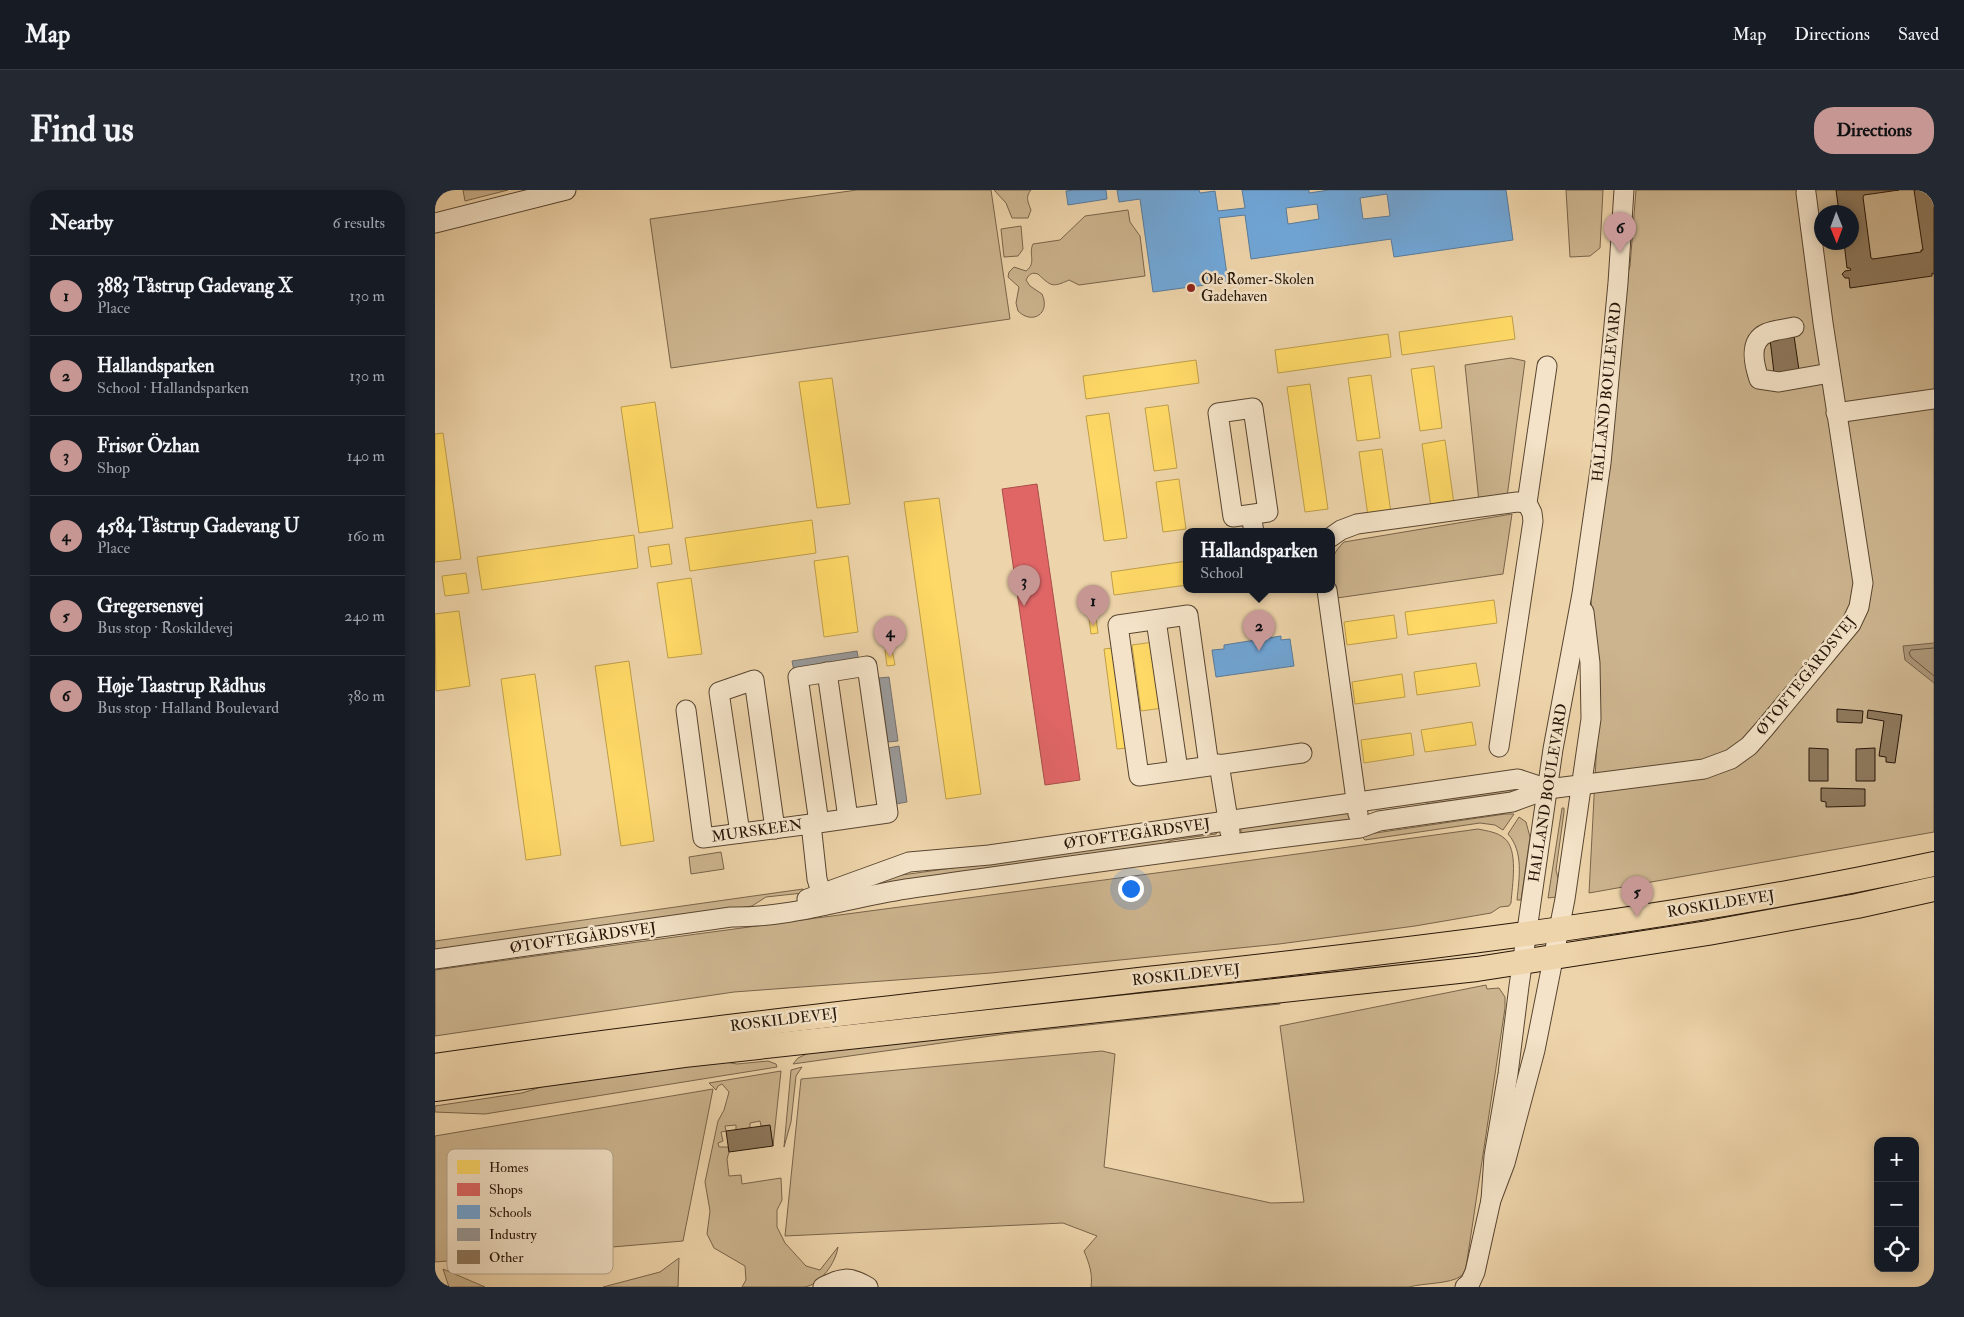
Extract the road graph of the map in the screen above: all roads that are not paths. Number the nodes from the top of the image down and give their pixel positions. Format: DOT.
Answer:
graph roads {
  1 [pos="566,190"];
  2 [pos="1624,190"];
  3 [pos="1806,193"];
  4 [pos="435,224"];
  5 [pos="1794,327"];
  6 [pos="1547,366"];
  7 [pos="1830,373"];
  8 [pos="1934,399"];
  9 [pos="1837,413"];
  10 [pos="1527,503"];
  11 [pos="1252,523"];
  12 [pos="1335,535"];
  13 [pos="1327,593"];
  14 [pos="1582,594"];
  15 [pos="1157,620"];
  16 [pos="827,672"];
  17 [pos="686,710"];
  18 [pos="1499,747"];
  19 [pos="1302,753"];
  20 [pos="1214,765"];
  21 [pos="1178,770"];
  22 [pos="1582,785"];
  23 [pos="1548,789"];
  24 [pos="1357,802"];
  25 [pos="848,818"];
  26 [pos="1228,821"];
  27 [pos="815,823"];
  28 [pos="1360,828"];
  29 [pos="775,829"];
  30 [pos="739,833"];
  31 [pos="1232,844"];
  32 [pos="1934,864"];
  33 [pos="1934,890"];
  34 [pos="823,900"];
  35 [pos="1559,929"];
  36 [pos="1527,934"];
  37 [pos="1553,957"];
  38 [pos="435,959"];
  39 [pos="1522,962"];
  40 [pos="435,1066"];
  41 [pos="1508,1074"];
  42 [pos="1528,1076"];
  43 [pos="435,1089"];
  44 [pos="1491,1200"];
  45 [pos="1471,1286"];
  46 [pos="823,1287"];
  47 [pos="868,1287"];
  1 -- 4 [label="street"];
  2 -- 14 [label="street, HALLAND BOULEVARD"];
  3 -- 7 [label="street, ØTOFTEGÅRDSVEJ"];
  5 -- 7 [label="street"];
  6 -- 10 [label="street"];
  7 -- 9 [label="street, ØTOFTEGÅRDSVEJ"];
  8 -- 9 [label="street"];
  9 -- 22 [label="street, ØTOFTEGÅRDSVEJ"];
  10 -- 12 [label="street"];
  10 -- 18 [label="street"];
  11 -- 11 [label="street"];
  13 -- 24 [label="street"];
  14 -- 22 [label="street, HALLAND BOULEVARD"];
  14 -- 23 [label="street, HALLAND BOULEVARD"];
  15 -- 20 [label="street"];
  15 -- 21 [label="street"];
  15 -- 21 [label="street"];
  16 -- 25 [label="street"];
  16 -- 25 [label="street, MURSKEEN"];
  16 -- 27 [label="street"];
  17 -- 30 [label="street, MURSKEEN"];
  19 -- 20 [label="street"];
  20 -- 21 [label="street"];
  20 -- 26 [label="street"];
  22 -- 23 [label="street, ØTOFTEGÅRDSVEJ"];
  22 -- 35 [label="street, HALLAND BOULEVARD"];
  23 -- 24 [label="street, ØTOFTEGÅRDSVEJ"];
  23 -- 28 [label="street, ØTOFTEGÅRDSVEJ"];
  23 -- 36 [label="street, HALLAND BOULEVARD"];
  24 -- 26 [label="street, ØTOFTEGÅRDSVEJ"];
  24 -- 28 [label="street"];
  25 -- 27 [label="street, MURSKEEN"];
  26 -- 31 [label="street"];
  26 -- 34 [label="street, ØTOFTEGÅRDSVEJ"];
  27 -- 29 [label="street, MURSKEEN"];
  27 -- 34 [label="street, MURSKEEN"];
  28 -- 31 [label="street, ØTOFTEGÅRDSVEJ"];
  29 -- 30 [label="street, MURSKEEN"];
  29 -- 30 [label="street"];
  31 -- 34 [label="street, ØTOFTEGÅRDSVEJ"];
  32 -- 35 [label="main road, ROSKILDEVEJ"];
  33 -- 37 [label="main road, ROSKILDEVEJ"];
  34 -- 38 [label="street, ØTOFTEGÅRDSVEJ"];
  35 -- 36 [label="main road, ROSKILDEVEJ"];
  35 -- 37 [label="street, HALLAND BOULEVARD"];
  36 -- 39 [label="street, HALLAND BOULEVARD"];
  36 -- 40 [label="main road, ROSKILDEVEJ"];
  37 -- 39 [label="main road, ROSKILDEVEJ"];
  37 -- 42 [label="street, HALLAND BOULEVARD"];
  39 -- 41 [label="street, HALLAND BOULEVARD"];
  39 -- 43 [label="main road, ROSKILDEVEJ"];
  41 -- 42 [label="street"];
  41 -- 44 [label="street, HALLAND BOULEVARD"];
  42 -- 44 [label="street, HALLAND BOULEVARD"];
  44 -- 45 [label="street"];
  46 -- 47 [label="street"];
}
